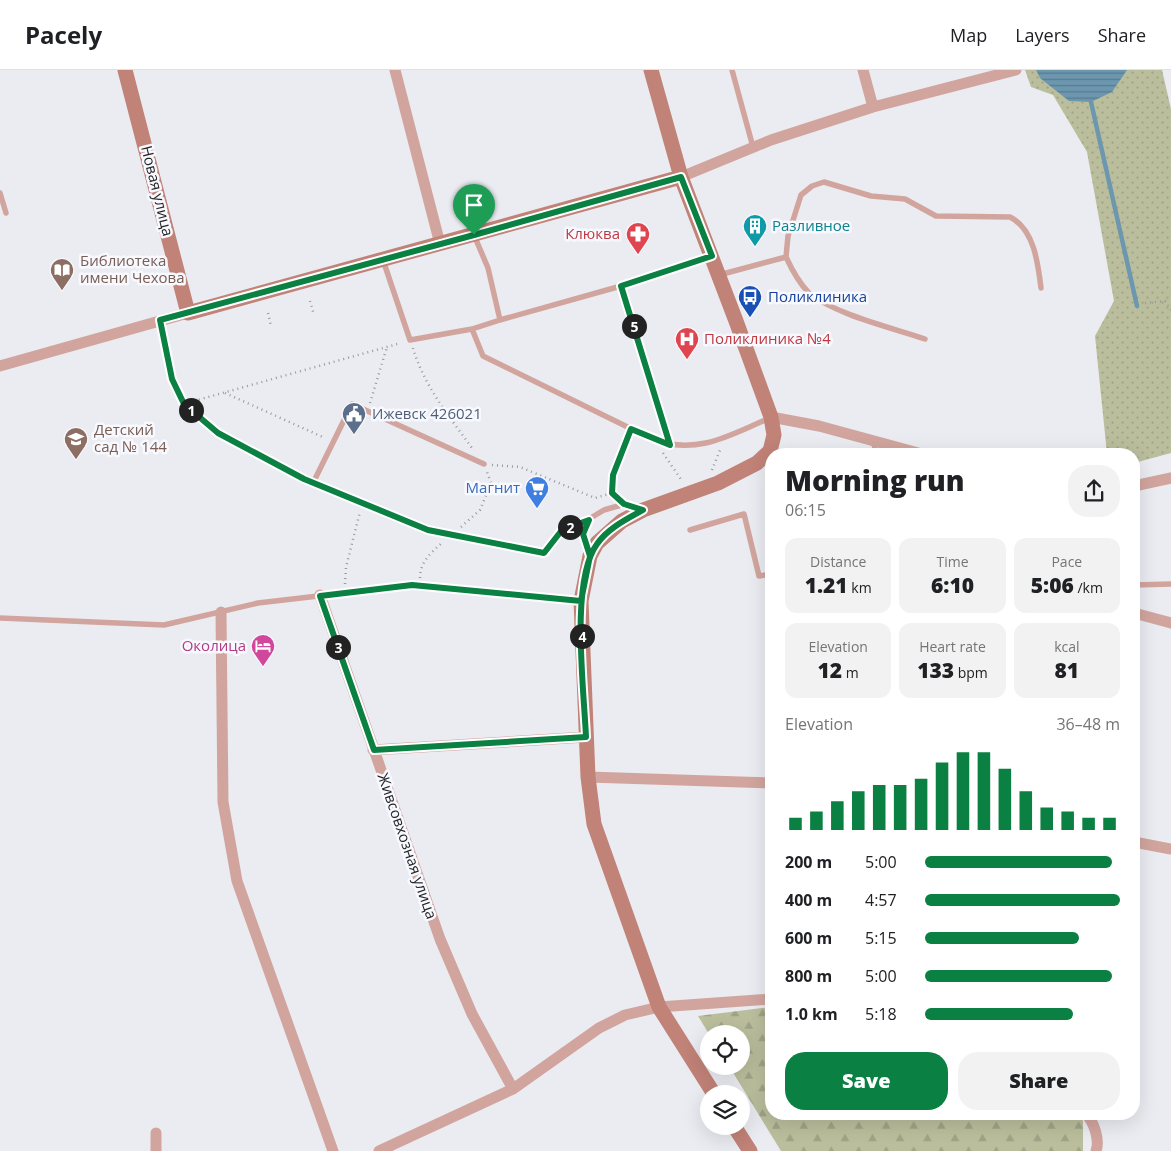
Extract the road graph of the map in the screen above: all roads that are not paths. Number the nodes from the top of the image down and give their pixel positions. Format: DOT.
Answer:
graph roads {
  1 [pos="126,70"];
  2 [pos="395,70"];
  3 [pos="651,70"];
  4 [pos="732,70"];
  5 [pos="863,70"];
  6 [pos="1016,70"];
  7 [pos="873,107"];
  8 [pos="753,147"];
  9 [pos="681,177"];
  10 [pos="0,192"];
  11 [pos="6,213"];
  12 [pos="474,235"];
  13 [pos="440,244"];
  14 [pos="712,256"];
  15 [pos="786,257"];
  16 [pos="383,260"];
  17 [pos="719,275"];
  18 [pos="621,286"];
  19 [pos="1041,288"];
  20 [pos="188,313"];
  21 [pos="160,320"];
  22 [pos="500,320"];
  23 [pos="472,329"];
  24 [pos="925,339"];
  25 [pos="0,366"];
  26 [pos="771,418"];
  27 [pos="872,439"];
  28 [pos="670,445"];
  29 [pos="772,448"];
  30 [pos="874,448"];
  31 [pos="902,448"];
  32 [pos="765,457"];
  33 [pos="484,464"];
  34 [pos="1171,478"];
  35 [pos="313,483"];
  36 [pos="1140,485"];
  37 [pos="643,510"];
  38 [pos="589,520"];
  39 [pos="690,530"];
  40 [pos="590,556"];
  41 [pos="765,575"];
  42 [pos="1171,584"];
  43 [pos="1140,585"];
  44 [pos="320,596"];
  45 [pos="581,601"];
  46 [pos="221,612"];
  47 [pos="1140,614"];
  48 [pos="0,618"];
  49 [pos="1171,622"];
  50 [pos="586,737"];
  51 [pos="374,750"];
  52 [pos="588,777"];
  53 [pos="765,783"];
  54 [pos="1140,843"];
  55 [pos="1171,849"];
  56 [pos="765,999"];
  57 [pos="659,1007"];
  58 [pos="708,1085"];
  59 [pos="513,1089"];
  60 [pos="1090,1120"];
  61 [pos="156,1133"];
  62 [pos="740,1135"];
  63 [pos="156,1151"];
  64 [pos="333,1151"];
  65 [pos="379,1151"];
  66 [pos="750,1151"];
  67 [pos="1096,1151"];
  1 -- 20 [label="street, Новая улица"];
  2 -- 13 [label="street"];
  3 -- 9 [label="street"];
  4 -- 8 [label="lane"];
  5 -- 7 [label="street"];
  6 -- 7 [label="street"];
  7 -- 8 [label="street"];
  8 -- 9 [label="street"];
  9 -- 12 [label="street"];
  9 -- 14 [label="street"];
  10 -- 11 [label="lane"];
  12 -- 13 [label="street"];
  12 -- 22 [label="lane"];
  13 -- 16 [label="street"];
  14 -- 17 [label="street"];
  14 -- 18 [label="lane"];
  15 -- 17 [label="lane"];
  15 -- 19 [label="lane"];
  15 -- 24 [label="lane"];
  16 -- 20 [label="street"];
  16 -- 23 [label="lane"];
  17 -- 26 [label="street"];
  18 -- 22 [label="lane"];
  18 -- 28 [label="lane"];
  20 -- 21 [label="street"];
  21 -- 25 [label="street"];
  21 -- 35 [label="lane"];
  22 -- 23 [label="lane"];
  23 -- 28 [label="lane"];
  26 -- 27 [label="street"];
  26 -- 28 [label="lane"];
  26 -- 29 [label="street"];
  27 -- 30 [label="lane"];
  27 -- 31 [label="street"];
  32 -- 37 [label="street"];
  33 -- 35 [label="lane"];
  34 -- 36 [label="street"];
  35 -- 38 [label="lane"];
  37 -- 38 [label="lane"];
  37 -- 40 [label="street"];
  38 -- 40 [label="lane"];
  39 -- 41 [label="lane"];
  40 -- 45 [label="street"];
  42 -- 43 [label="lane"];
  44 -- 45 [label="lane"];
  44 -- 46 [label="lane"];
  44 -- 51 [label="street, Живсовхозная улица"];
  45 -- 50 [label="street"];
  46 -- 48 [label="lane"];
  46 -- 64 [label="street"];
  47 -- 49 [label="street"];
  50 -- 51 [label="street"];
  50 -- 52 [label="street"];
  51 -- 59 [label="street, Живсовхозная улица"];
  52 -- 53 [label="street"];
  52 -- 57 [label="street"];
  54 -- 55 [label="street"];
  56 -- 57 [label="street"];
  57 -- 58 [label="street"];
  57 -- 59 [label="street"];
  59 -- 65 [label="street"];
  60 -- 67 [label="street"];
  61 -- 63 [label="street"];
  62 -- 66 [label="street"];
}
